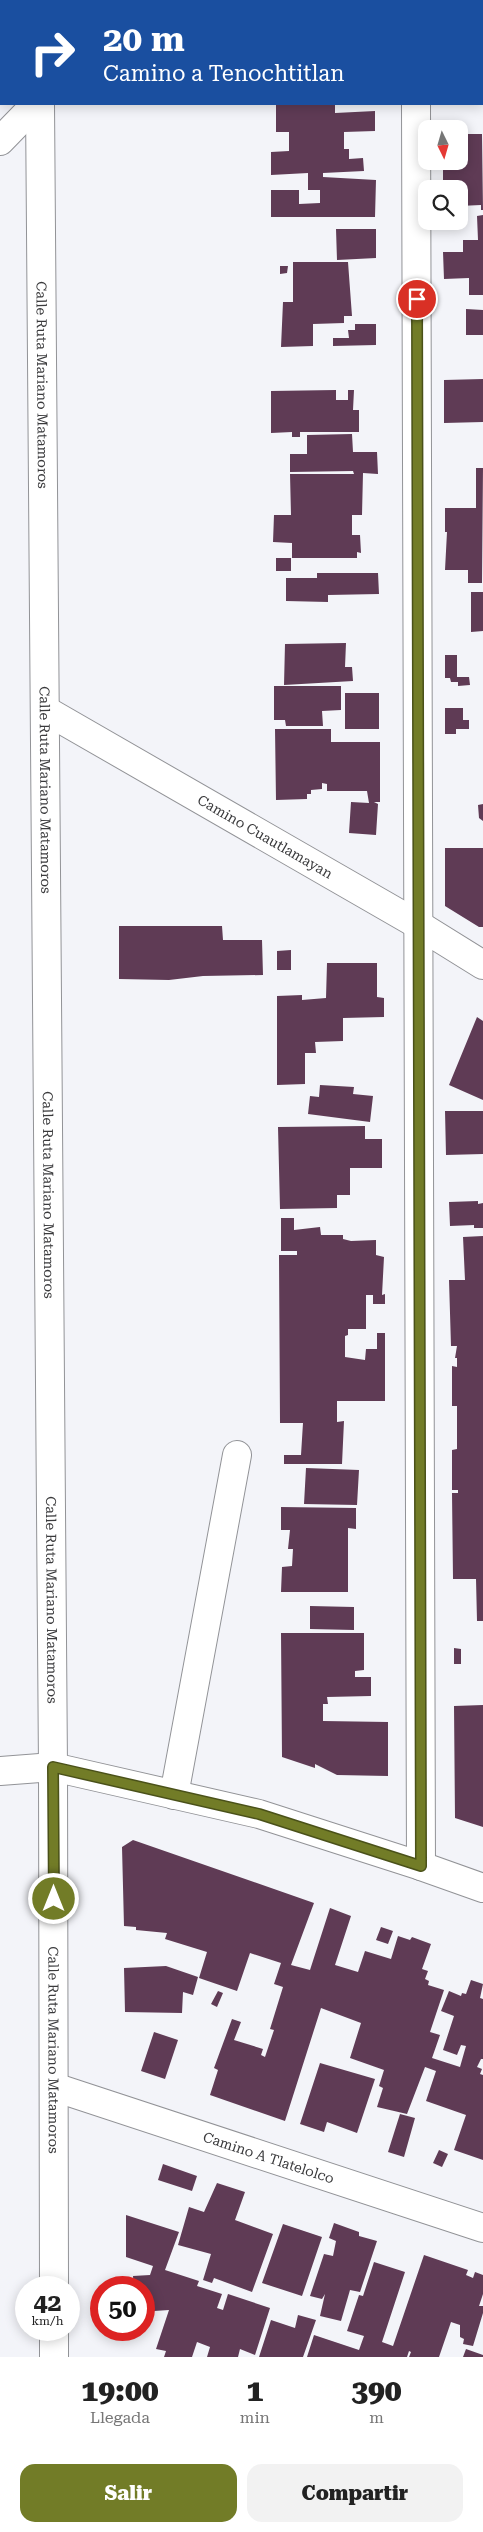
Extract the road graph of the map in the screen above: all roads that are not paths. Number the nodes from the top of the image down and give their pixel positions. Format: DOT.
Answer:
graph roads {
  1 [pos="35,105"];
  2 [pos="40,105"];
  3 [pos="416,105"];
  4 [pos="0,141"];
  5 [pos="46,710"];
  6 [pos="417,924"];
  7 [pos="483,965"];
  8 [pos="237,1456"];
  9 [pos="53,1767"];
  10 [pos="0,1771"];
  11 [pos="174,1794"];
  12 [pos="421,1866"];
  13 [pos="483,1888"];
  14 [pos="54,2087"];
  15 [pos="483,2228"];
  16 [pos="54,2276"];
  17 [pos="54,2341"];
  18 [pos="54,2357"];
  1 -- 4 [label="street"];
  2 -- 5 [label="street, Calle Ruta Mariano Matamoros"];
  3 -- 6 [label="street"];
  5 -- 6 [label="street, Camino Cuautlamayan"];
  5 -- 9 [label="street, Calle Ruta Mariano Matamoros"];
  6 -- 7 [label="street, Camino Cuautlamayan"];
  6 -- 12 [label="street"];
  8 -- 11 [label="street"];
  9 -- 10 [label="street"];
  9 -- 11 [label="street"];
  9 -- 14 [label="street, Calle Ruta Mariano Matamoros"];
  11 -- 12 [label="street"];
  12 -- 13 [label="street"];
  14 -- 15 [label="street, Camino A Tlatelolco"];
  14 -- 16 [label="street, Calle Ruta Mariano Matamoros"];
  17 -- 18 [label="street"];
}
